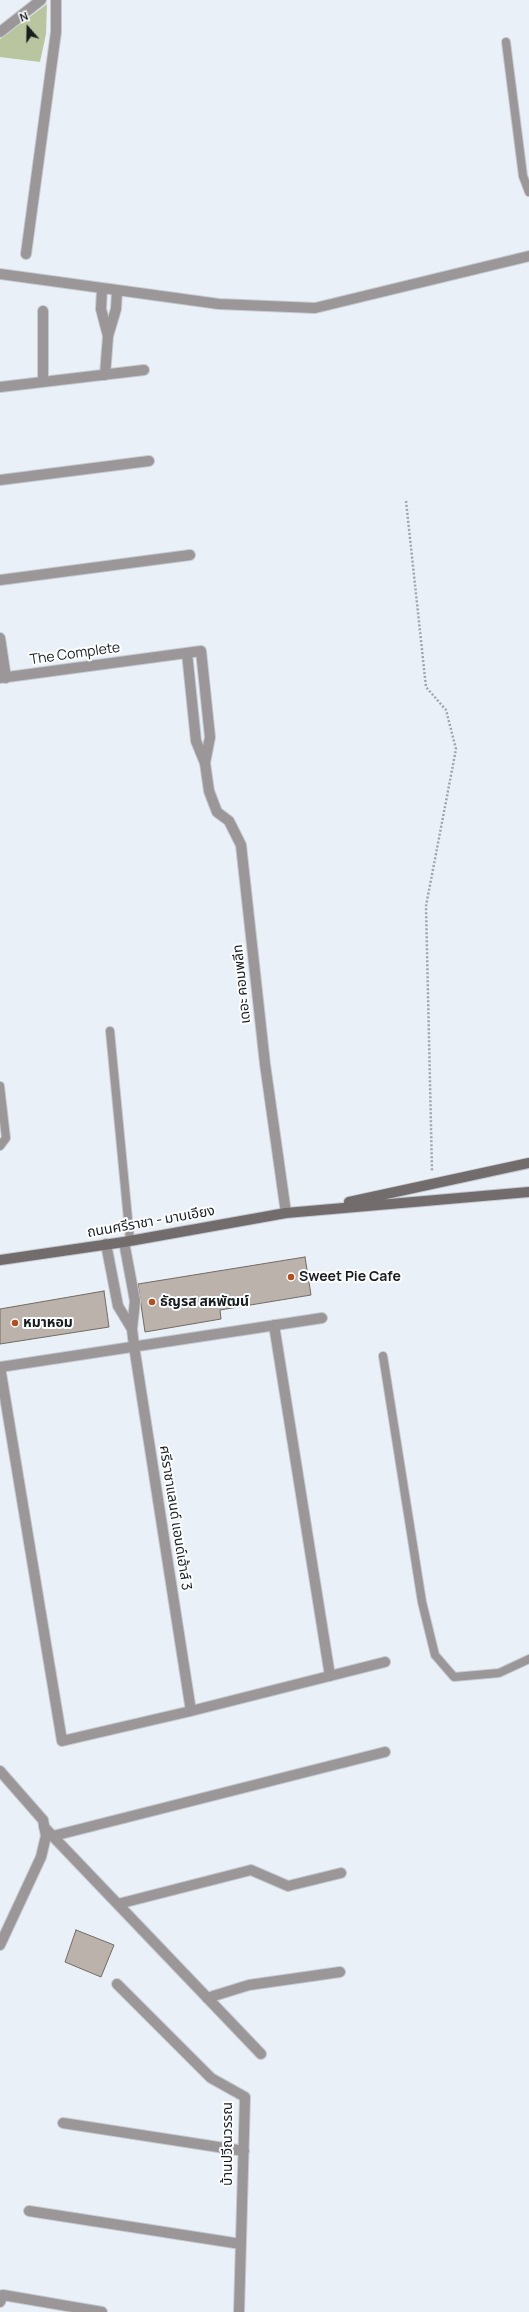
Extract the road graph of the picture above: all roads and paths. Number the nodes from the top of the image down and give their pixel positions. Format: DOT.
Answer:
graph roads {
  1 [pos="41,0"];
  2 [pos="56,0"];
  3 [pos="0,32"];
  4 [pos="506,42"];
  5 [pos="529,192"];
  6 [pos="26,254"];
  7 [pos="529,256"];
  8 [pos="0,274"];
  9 [pos="102,289"];
  10 [pos="117,291"];
  11 [pos="43,311"];
  12 [pos="108,336"];
  13 [pos="144,370"];
  14 [pos="105,375"];
  15 [pos="43,382"];
  16 [pos="0,387"];
  17 [pos="149,461"];
  18 [pos="0,480"];
  19 [pos="406,502"];
  20 [pos="190,556"];
  21 [pos="0,580"];
  22 [pos="0,638"];
  23 [pos="187,653"];
  24 [pos="3,678"];
  25 [pos="205,763"];
  26 [pos="110,1031"];
  27 [pos="0,1086"];
  28 [pos="0,1146"];
  29 [pos="529,1163"];
  30 [pos="432,1184"];
  31 [pos="529,1192"];
  32 [pos="308,1210"];
  33 [pos="286,1213"];
  34 [pos="127,1241"];
  35 [pos="106,1244"];
  36 [pos="0,1260"];
  37 [pos="322,1318"];
  38 [pos="274,1325"];
  39 [pos="132,1329"];
  40 [pos="134,1346"];
  41 [pos="383,1356"];
  42 [pos="0,1367"];
  43 [pos="529,1659"];
  44 [pos="385,1662"];
  45 [pos="330,1676"];
  46 [pos="191,1711"];
  47 [pos="385,1752"];
  48 [pos="0,1772"];
  49 [pos="44,1827"];
  50 [pos="53,1836"];
  51 [pos="341,1873"];
  52 [pos="118,1904"];
  53 [pos="0,1944"];
  54 [pos="340,1972"];
  55 [pos="118,1984"];
  56 [pos="207,1998"];
  57 [pos="261,2054"];
  58 [pos="63,2123"];
  59 [pos="244,2151"];
  60 [pos="29,2212"];
  61 [pos="241,2244"];
  62 [pos="0,2302"];
  63 [pos="102,2312"];
  64 [pos="240,2312"];
  1 -- 3 [label="street"];
  2 -- 6 [label="street"];
  4 -- 5 [label="lane"];
  7 -- 10 [label="street"];
  8 -- 9 [label="street"];
  9 -- 10 [label="street"];
  9 -- 12 [label="street"];
  10 -- 12 [label="street"];
  11 -- 15 [label="street"];
  12 -- 14 [label="street"];
  13 -- 14 [label="street"];
  14 -- 15 [label="street"];
  15 -- 16 [label="street"];
  17 -- 18 [label="street"];
  19 -- 30 [label="path"];
  20 -- 21 [label="street"];
  22 -- 24 [label="street, The Complete"];
  23 -- 24 [label="street, The Complete"];
  23 -- 25 [label="street"];
  23 -- 25 [label="street, The Complete"];
  25 -- 33 [label="street, เดอะ คอมพลีท"];
  26 -- 34 [label="lane"];
  27 -- 28 [label="lane"];
  29 -- 30 [label="main road, ถนนศรีราชา - มาบเอียง"];
  30 -- 32 [label="main road, ถนนศรีราชา - มาบเอียง"];
  31 -- 32 [label="main road, ถนนศรีราชา - มาบเอียง"];
  32 -- 33 [label="main road, ถนนศรีราชา - มาบเอียง"];
  33 -- 34 [label="main road, ถนนศรีราชา - มาบเอียง"];
  34 -- 35 [label="main road, ถนนศรีราชา - มาบเอียง"];
  34 -- 39 [label="street, ศรีราชาแลนด์ แอนด์เฮ้าส์ 3"];
  35 -- 36 [label="main road, ถนนศรีราชา - มาบเอียง"];
  35 -- 39 [label="street, ศรีราชาแลนด์ แอนด์เฮ้าส์ 3"];
  37 -- 38 [label="street"];
  38 -- 40 [label="street"];
  38 -- 45 [label="street"];
  39 -- 40 [label="street, ศรีราชาแลนด์ แอนด์เฮ้าส์ 3"];
  40 -- 42 [label="street"];
  40 -- 46 [label="street, ศรีราชาแลนด์ แอนด์เฮ้าส์ 3"];
  41 -- 43 [label="lane"];
  42 -- 46 [label="street"];
  44 -- 45 [label="street"];
  45 -- 46 [label="street"];
  47 -- 50 [label="street"];
  48 -- 49 [label="street"];
  49 -- 50 [label="street"];
  49 -- 53 [label="street"];
  50 -- 52 [label="street"];
  51 -- 52 [label="street"];
  52 -- 56 [label="street"];
  54 -- 56 [label="street"];
  55 -- 59 [label="street, บ้านปวีณวรรณ"];
  56 -- 57 [label="street"];
  58 -- 59 [label="street"];
  59 -- 61 [label="street, บ้านปวีณวรรณ"];
  60 -- 61 [label="street"];
  61 -- 64 [label="street, บ้านปวีณวรรณ"];
  62 -- 63 [label="street"];
}
